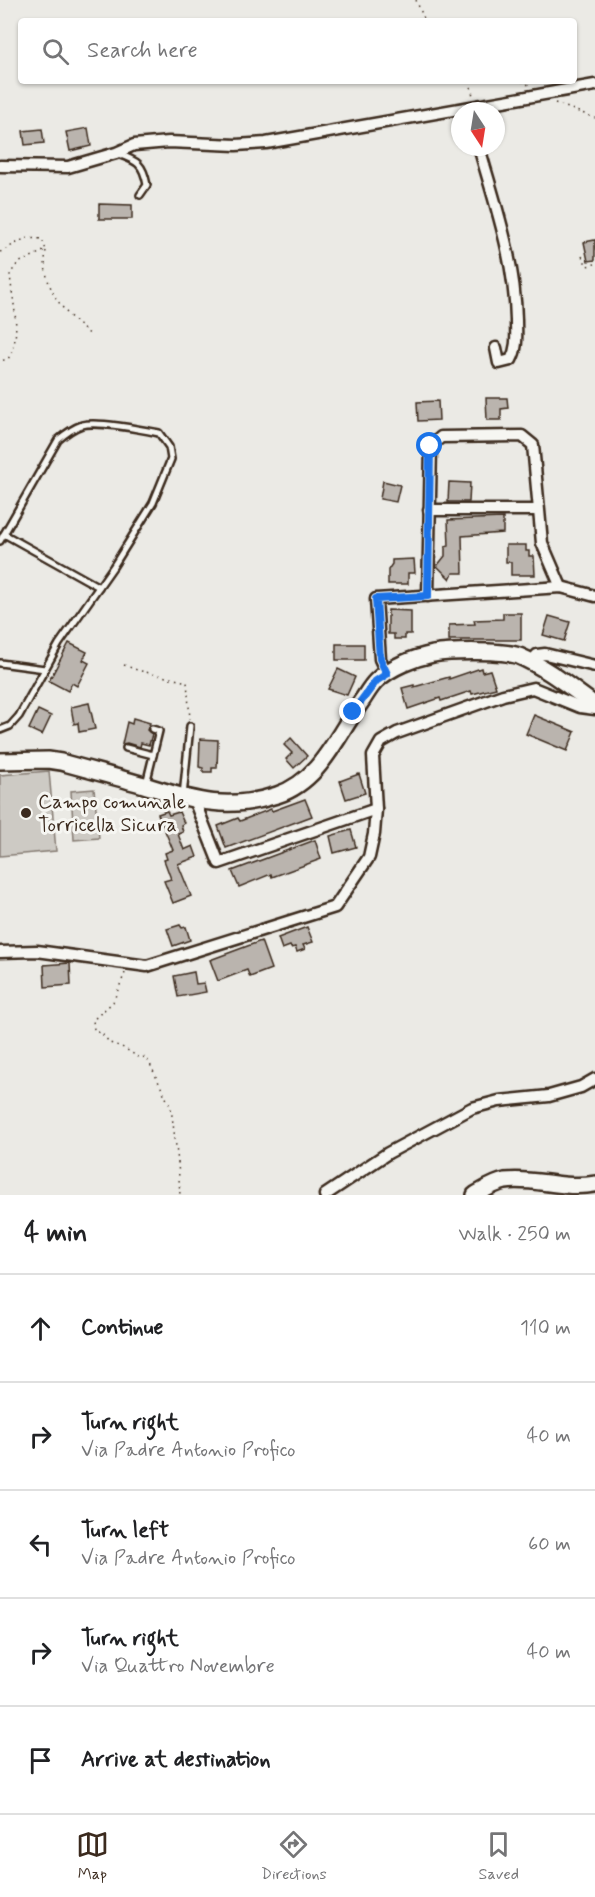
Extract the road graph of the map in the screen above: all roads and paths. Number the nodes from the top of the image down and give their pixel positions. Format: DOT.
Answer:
graph roads {
  1 [pos="416,0"];
  2 [pos="424,18"];
  3 [pos="470,84"];
  4 [pos="595,85"];
  5 [pos="471,102"];
  6 [pos="503,102"];
  7 [pos="555,102"];
  8 [pos="451,111"];
  9 [pos="595,118"];
  10 [pos="116,153"];
  11 [pos="482,156"];
  12 [pos="0,166"];
  13 [pos="140,195"];
  14 [pos="46,250"];
  15 [pos="0,252"];
  16 [pos="582,256"];
  17 [pos="595,264"];
  18 [pos="91,335"];
  19 [pos="496,348"];
  20 [pos="0,361"];
  21 [pos="429,510"];
  22 [pos="538,510"];
  23 [pos="4,534"];
  24 [pos="0,541"];
  25 [pos="99,587"];
  26 [pos="561,587"];
  27 [pos="428,596"];
  28 [pos="595,596"];
  29 [pos="0,663"];
  30 [pos="532,663"];
  31 [pos="124,665"];
  32 [pos="595,666"];
  33 [pos="45,669"];
  34 [pos="387,674"];
  35 [pos="595,707"];
  36 [pos="190,726"];
  37 [pos="152,729"];
  38 [pos="0,730"];
  39 [pos="126,748"];
  40 [pos="153,755"];
  41 [pos="0,761"];
  42 [pos="146,785"];
  43 [pos="188,799"];
  44 [pos="376,809"];
  45 [pos="0,952"];
  46 [pos="129,964"];
  47 [pos="595,1080"];
  48 [pos="595,1184"];
  49 [pos="180,1195"];
  50 [pos="325,1195"];
  51 [pos="475,1195"];
  1 -- 2 [label="path"];
  3 -- 5 [label="path"];
  4 -- 6 [label="street"];
  7 -- 9 [label="path"];
  8 -- 10 [label="street"];
  10 -- 12 [label="street"];
  10 -- 13 [label="lane"];
  11 -- 19 [label="street"];
  14 -- 15 [label="path"];
  14 -- 18 [label="path"];
  14 -- 20 [label="path"];
  16 -- 17 [label="path"];
  21 -- 22 [label="street"];
  21 -- 22 [label="street"];
  21 -- 27 [label="street"];
  22 -- 26 [label="street"];
  23 -- 24 [label="lane"];
  23 -- 25 [label="lane"];
  23 -- 25 [label="lane"];
  25 -- 33 [label="lane"];
  26 -- 27 [label="street"];
  26 -- 28 [label="street"];
  27 -- 34 [label="street"];
  29 -- 33 [label="lane"];
  30 -- 32 [label="street"];
  30 -- 34 [label="main road"];
  30 -- 35 [label="main road"];
  31 -- 36 [label="path"];
  33 -- 38 [label="lane"];
  34 -- 43 [label="main road"];
  35 -- 44 [label="street"];
  36 -- 43 [label="lane"];
  37 -- 40 [label="lane"];
  39 -- 40 [label="lane"];
  40 -- 42 [label="lane"];
  41 -- 42 [label="main road"];
  42 -- 43 [label="main road"];
  43 -- 44 [label="street"];
  44 -- 46 [label="street"];
  45 -- 46 [label="street"];
  46 -- 49 [label="path"];
  47 -- 50 [label="street"];
  48 -- 51 [label="main road"];
}
